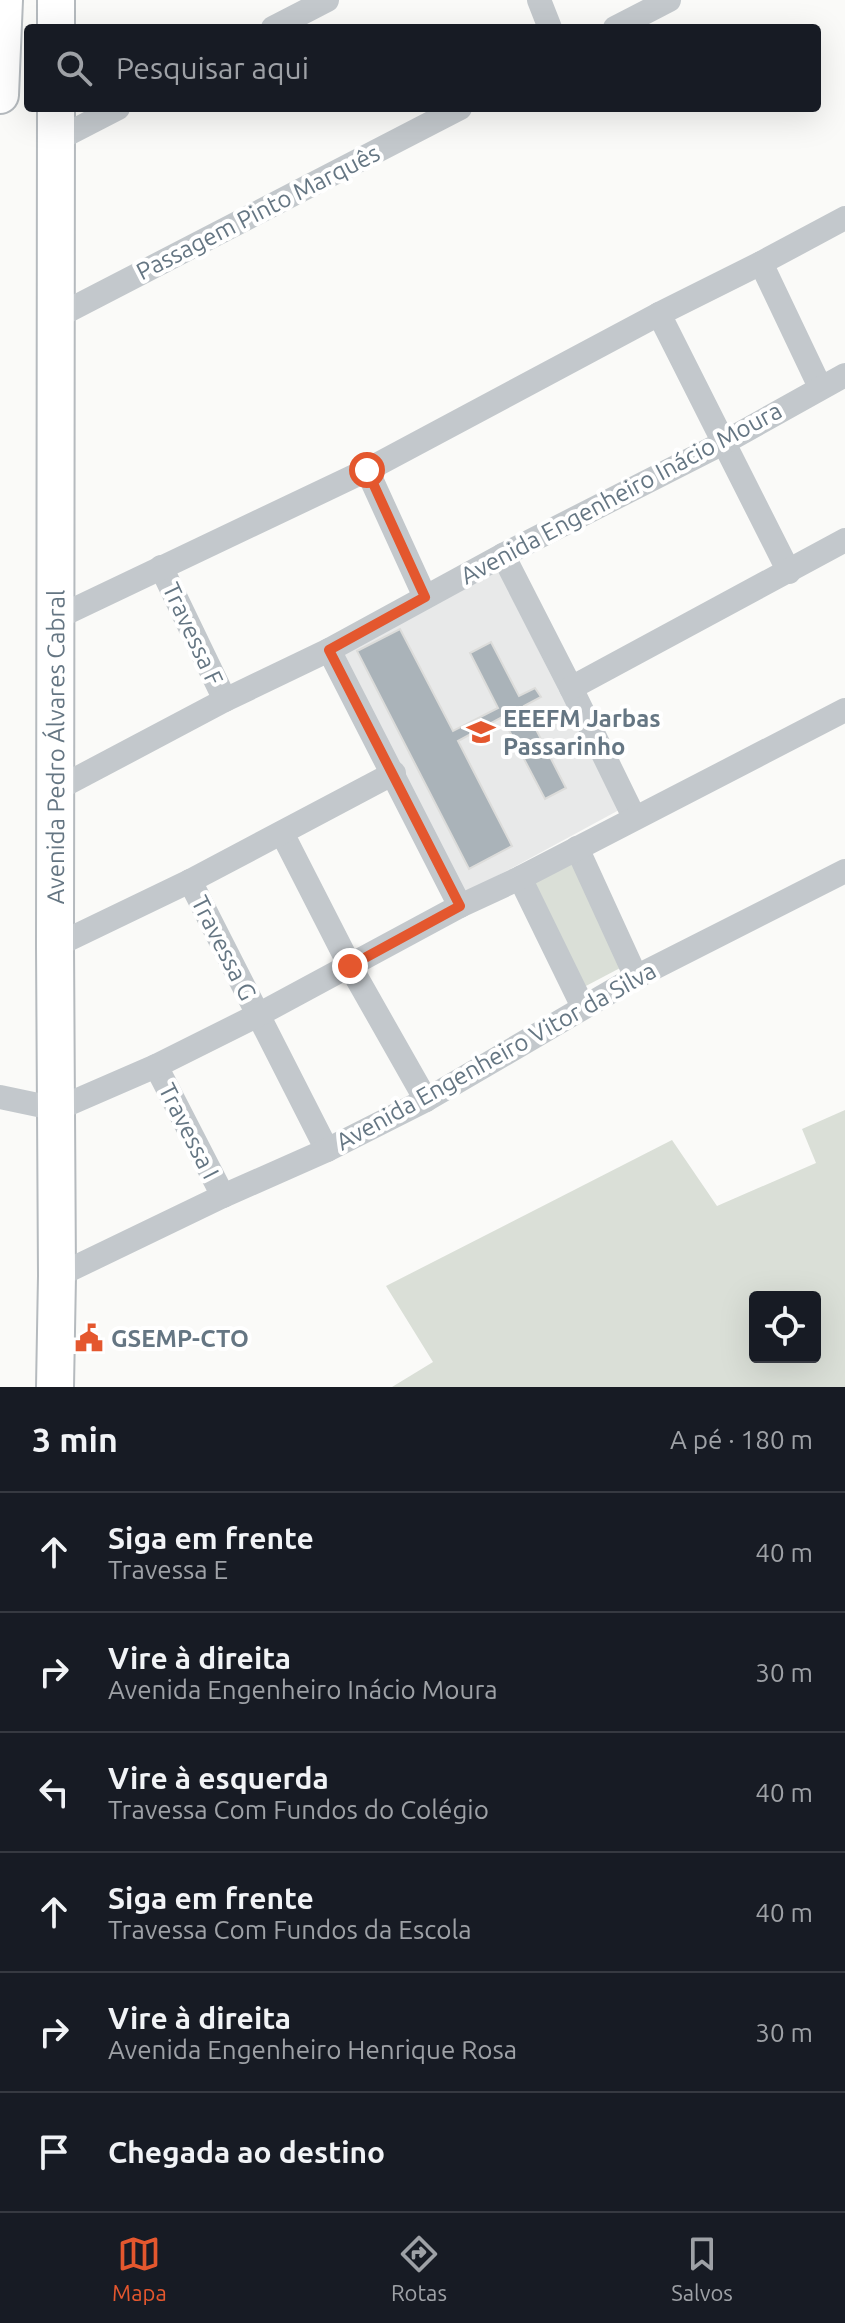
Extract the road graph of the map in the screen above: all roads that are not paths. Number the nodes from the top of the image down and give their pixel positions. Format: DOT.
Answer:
graph roads {
  1 [pos="4,0"];
  2 [pos="56,0"];
  3 [pos="327,0"];
  4 [pos="539,0"];
  5 [pos="655,3"];
  6 [pos="56,24"];
  7 [pos="281,24"];
  8 [pos="548,24"];
  9 [pos="621,24"];
  10 [pos="0,95"];
  11 [pos="102,112"];
  12 [pos="452,112"];
  13 [pos="56,124"];
  14 [pos="845,218"];
  15 [pos="761,263"];
  16 [pos="659,314"];
  17 [pos="56,317"];
  18 [pos="845,375"];
  19 [pos="820,387"];
  20 [pos="725,442"];
  21 [pos="367,470"];
  22 [pos="845,540"];
  23 [pos="503,555"];
  24 [pos="161,567"];
  25 [pos="789,572"];
  26 [pos="425,597"];
  27 [pos="56,618"];
  28 [pos="329,650"];
  29 [pos="571,688"];
  30 [pos="225,700"];
  31 [pos="845,710"];
  32 [pos="394,773"];
  33 [pos="57,789"];
  34 [pos="634,817"];
  35 [pos="282,833"];
  36 [pos="577,848"];
  37 [pos="845,871"];
  38 [pos="520,878"];
  39 [pos="190,881"];
  40 [pos="460,906"];
  41 [pos="55,946"];
  42 [pos="350,966"];
  43 [pos="636,977"];
  44 [pos="583,1007"];
  45 [pos="258,1015"];
  46 [pos="156,1066"];
  47 [pos="0,1097"];
  48 [pos="426,1100"];
  49 [pos="57,1109"];
  50 [pos="327,1150"];
  51 [pos="223,1196"];
  52 [pos="57,1276"];
  53 [pos="55,1387"];
  1 -- 10 [label="main road"];
  2 -- 6 [label="main road"];
  3 -- 7 [label="street"];
  4 -- 8 [label="street"];
  5 -- 9 [label="street"];
  11 -- 13 [label="street"];
  12 -- 17 [label="street, Passagem Pinto Marquês"];
  13 -- 17 [label="main road, Avenida Pedro Álvares Cabral"];
  14 -- 15 [label="street"];
  15 -- 16 [label="street"];
  15 -- 19 [label="street"];
  16 -- 20 [label="street"];
  16 -- 21 [label="street"];
  17 -- 27 [label="main road, Avenida Pedro Álvares Cabral"];
  18 -- 19 [label="street, Avenida Engenheiro Inácio Moura"];
  19 -- 20 [label="street, Avenida Engenheiro Inácio Moura"];
  20 -- 23 [label="street, Avenida Engenheiro Inácio Moura"];
  20 -- 25 [label="street"];
  21 -- 24 [label="street"];
  21 -- 26 [label="street"];
  22 -- 25 [label="street"];
  23 -- 26 [label="street, Avenida Engenheiro Inácio Moura"];
  23 -- 29 [label="street"];
  24 -- 27 [label="street"];
  24 -- 30 [label="street, Travessa F"];
  25 -- 29 [label="street"];
  26 -- 28 [label="street, Avenida Engenheiro Inácio Moura"];
  27 -- 33 [label="main road, Avenida Pedro Álvares Cabral"];
  28 -- 30 [label="street, Avenida Engenheiro Inácio Moura"];
  28 -- 32 [label="street"];
  29 -- 34 [label="street"];
  30 -- 33 [label="street, Avenida Engenheiro Inácio Moura"];
  31 -- 34 [label="street"];
  32 -- 35 [label="street"];
  32 -- 40 [label="street"];
  33 -- 41 [label="main road, Avenida Pedro Álvares Cabral"];
  34 -- 36 [label="street"];
  35 -- 39 [label="street"];
  35 -- 42 [label="street"];
  36 -- 38 [label="street"];
  36 -- 43 [label="street"];
  37 -- 43 [label="street, Avenida Engenheiro Vitor da Silva"];
  38 -- 40 [label="street"];
  38 -- 44 [label="street"];
  39 -- 41 [label="street"];
  39 -- 45 [label="street, Travessa G"];
  40 -- 42 [label="street"];
  41 -- 49 [label="main road, Avenida Pedro Álvares Cabral"];
  42 -- 45 [label="street"];
  42 -- 48 [label="street"];
  43 -- 44 [label="street, Avenida Engenheiro Vitor da Silva"];
  44 -- 48 [label="street, Avenida Engenheiro Vitor da Silva"];
  45 -- 46 [label="street"];
  45 -- 50 [label="street, Travessa G"];
  46 -- 49 [label="street"];
  46 -- 51 [label="street, Travessa I"];
  47 -- 49 [label="street"];
  48 -- 50 [label="street, Avenida Engenheiro Vitor da Silva"];
  49 -- 52 [label="main road, Avenida Pedro Álvares Cabral"];
  50 -- 51 [label="street, Avenida Engenheiro Vitor da Silva"];
  51 -- 52 [label="street, Avenida Engenheiro Vitor da Silva"];
  52 -- 53 [label="main road, Avenida Pedro Álvares Cabral"];
}
